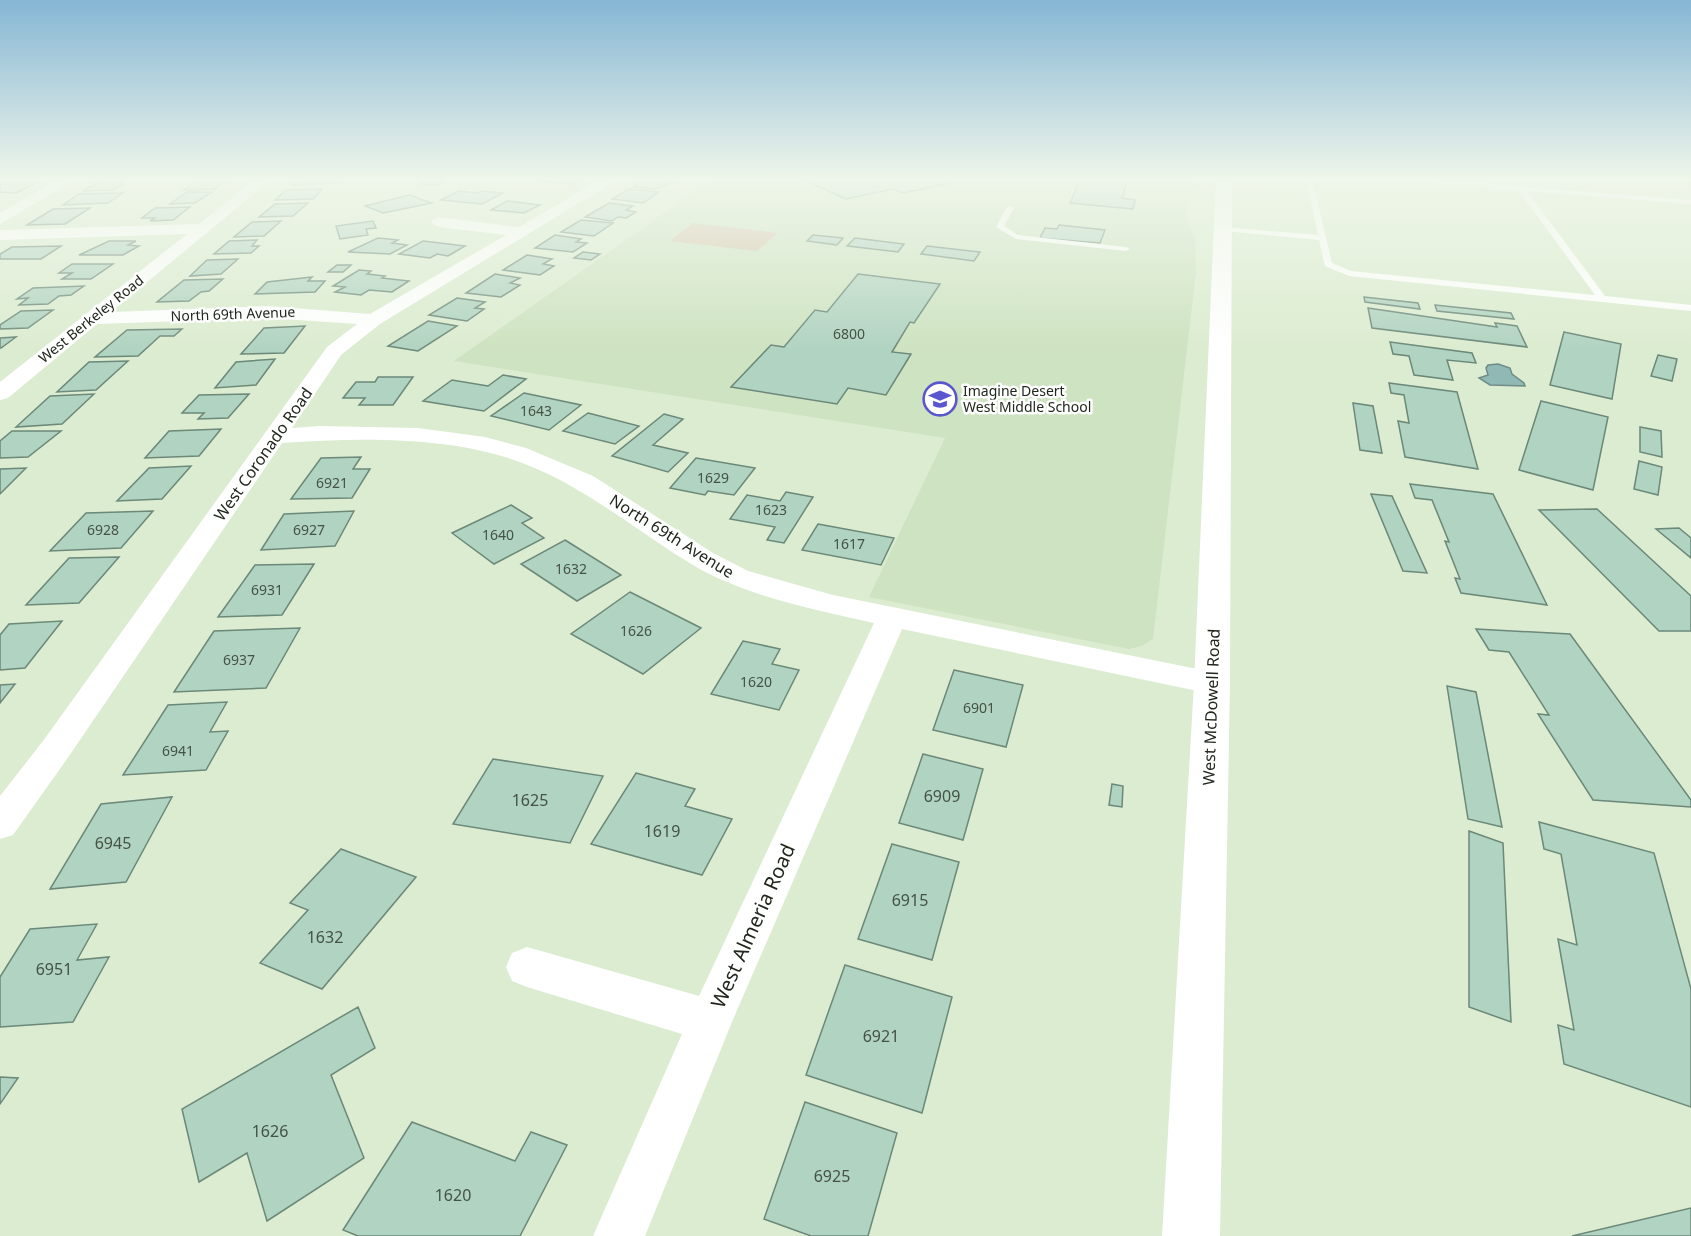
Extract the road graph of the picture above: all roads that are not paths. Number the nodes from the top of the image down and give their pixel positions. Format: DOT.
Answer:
graph roads {
  1 [pos="193,236"];
  2 [pos="517,236"];
  3 [pos="1014,236"];
  4 [pos="1223,236"];
  5 [pos="1296,236"];
  6 [pos="1557,236"];
  7 [pos="1321,238"];
  8 [pos="1126,249"];
  9 [pos="1602,299"];
  10 [pos="1691,308"];
  11 [pos="92,319"];
  12 [pos="374,320"];
  13 [pos="0,393"];
  14 [pos="277,436"];
  15 [pos="892,617"];
  16 [pos="1212,683"];
  17 [pos="0,824"];
  18 [pos="527,967"];
  19 [pos="710,1021"];
  20 [pos="619,1236"];
  21 [pos="1191,1236"];
  1 -- 11 [label="street, West Berkeley Road"];
  2 -- 12 [label="street, West Coronado Road"];
  3 -- 8 [label="lane"];
  4 -- 16 [label="main road, West McDowell Road"];
  5 -- 7 [label="lane"];
  6 -- 9 [label="lane"];
  7 -- 9 [label="lane"];
  9 -- 10 [label="lane"];
  11 -- 12 [label="street, North 69th Avenue"];
  11 -- 13 [label="street, West Berkeley Road"];
  12 -- 14 [label="street, West Coronado Road"];
  14 -- 15 [label="street, North 69th Avenue"];
  14 -- 17 [label="street, West Coronado Road"];
  15 -- 16 [label="street, North 69th Avenue"];
  15 -- 19 [label="street, West Almeria Road"];
  16 -- 21 [label="main road, West McDowell Road"];
  18 -- 19 [label="street"];
  19 -- 20 [label="street, West Almeria Road"];
}
